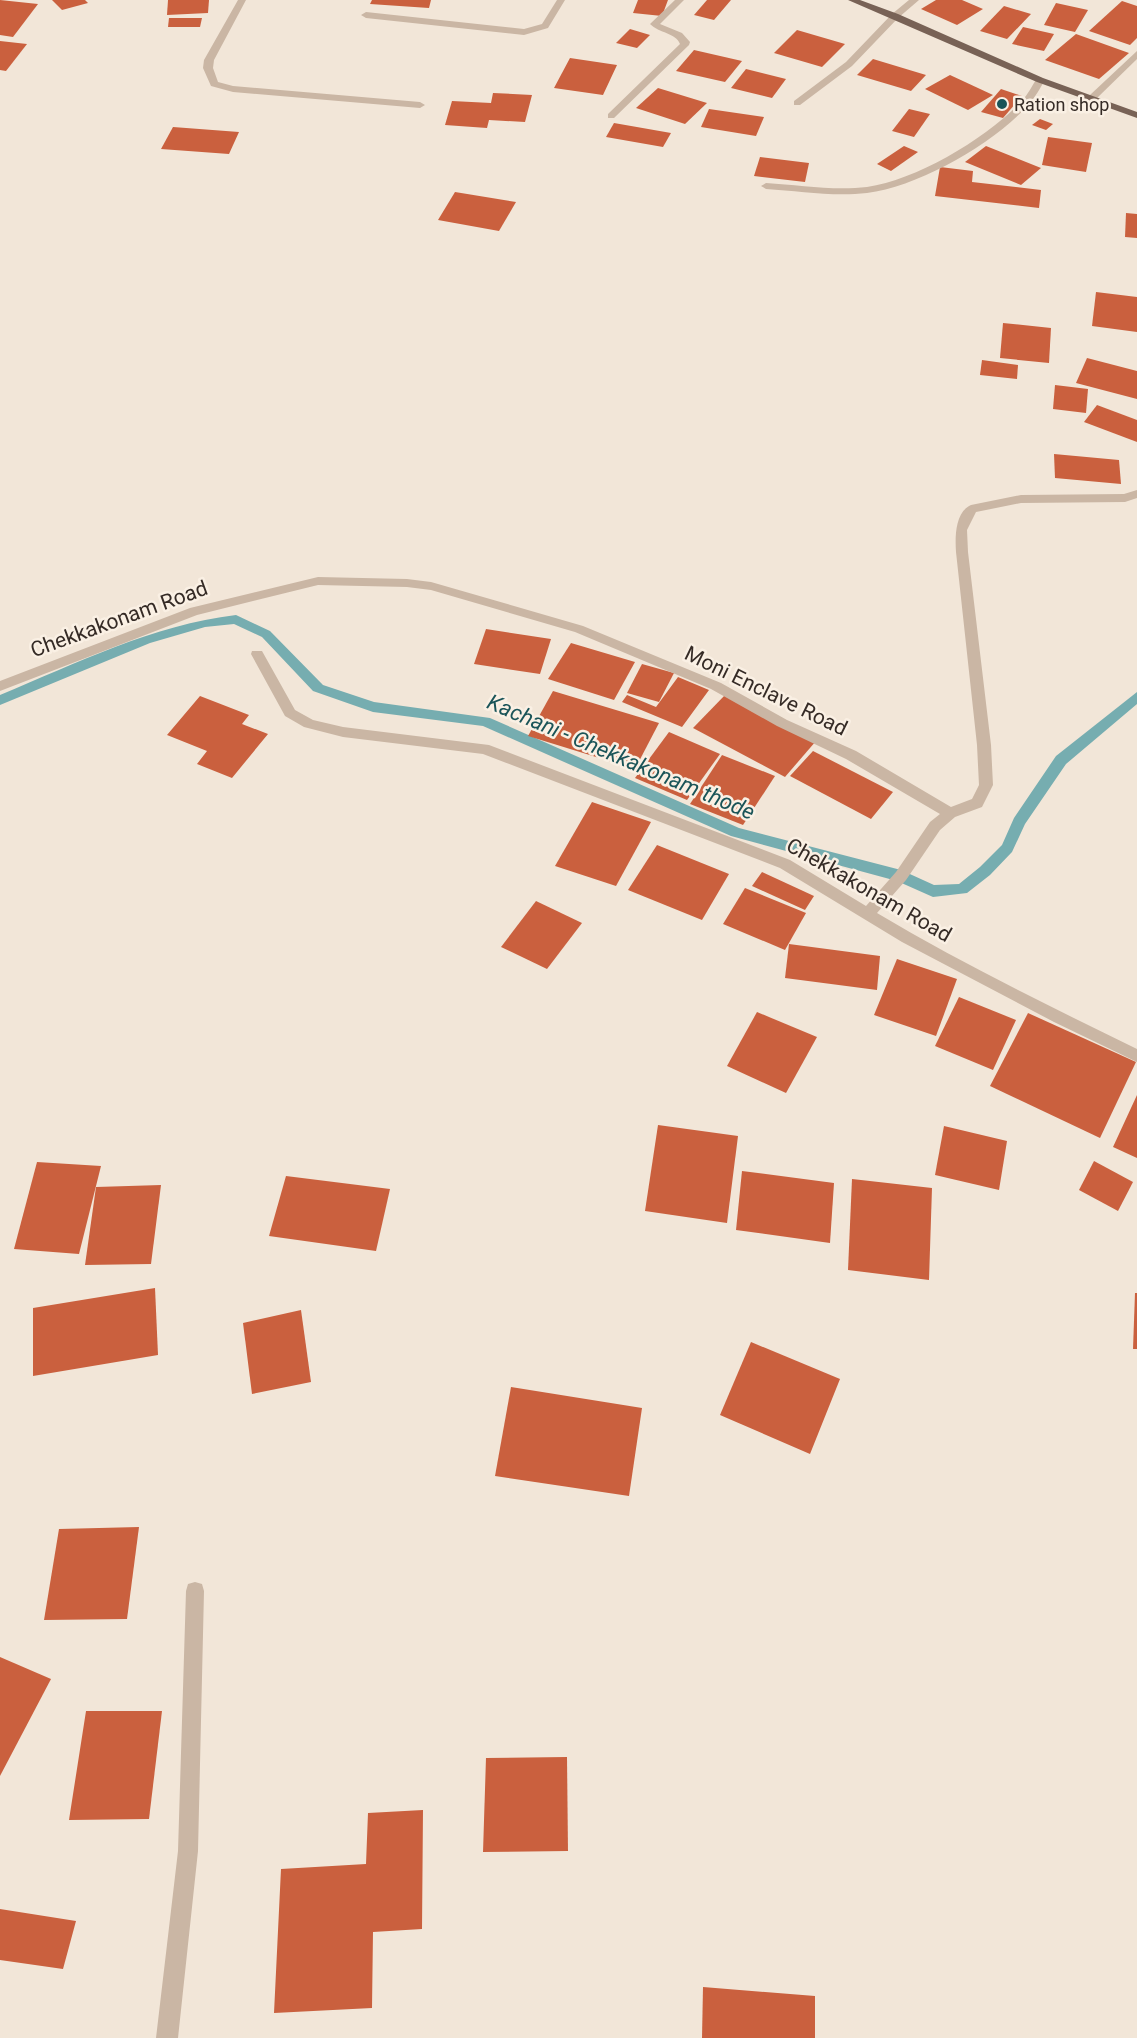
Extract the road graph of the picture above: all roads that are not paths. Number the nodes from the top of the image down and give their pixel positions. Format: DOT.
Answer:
graph roads {
  1 [pos="242,0"];
  2 [pos="561,0"];
  3 [pos="680,0"];
  4 [pos="852,0"];
  5 [pos="915,0"];
  6 [pos="366,15"];
  7 [pos="895,16"];
  8 [pos="1137,54"];
  9 [pos="1040,80"];
  10 [pos="1093,98"];
  11 [pos="797,103"];
  12 [pos="420,105"];
  13 [pos="1137,114"];
  14 [pos="611,116"];
  15 [pos="766,186"];
  16 [pos="1137,494"];
  17 [pos="431,586"];
  18 [pos="257,654"];
  19 [pos="0,686"];
  20 [pos="950,813"];
  21 [pos="868,914"];
  22 [pos="1137,1056"];
  23 [pos="195,1591"];
  24 [pos="167,2038"];
  1 -- 12 [label="street"];
  2 -- 6 [label="street"];
  3 -- 14 [label="street"];
  4 -- 7 [label="main road"];
  5 -- 7 [label="street"];
  7 -- 9 [label="main road"];
  7 -- 11 [label="street"];
  8 -- 10 [label="street"];
  9 -- 10 [label="main road"];
  9 -- 15 [label="street"];
  10 -- 13 [label="main road"];
  16 -- 20 [label="street"];
  17 -- 19 [label="street, Chekkakonam Road"];
  17 -- 20 [label="street, Moni Enclave Road"];
  18 -- 21 [label="street, Chekkakonam Road"];
  20 -- 21 [label="street"];
  21 -- 22 [label="street, Chekkakonam Road"];
  23 -- 24 [label="street"];
}
